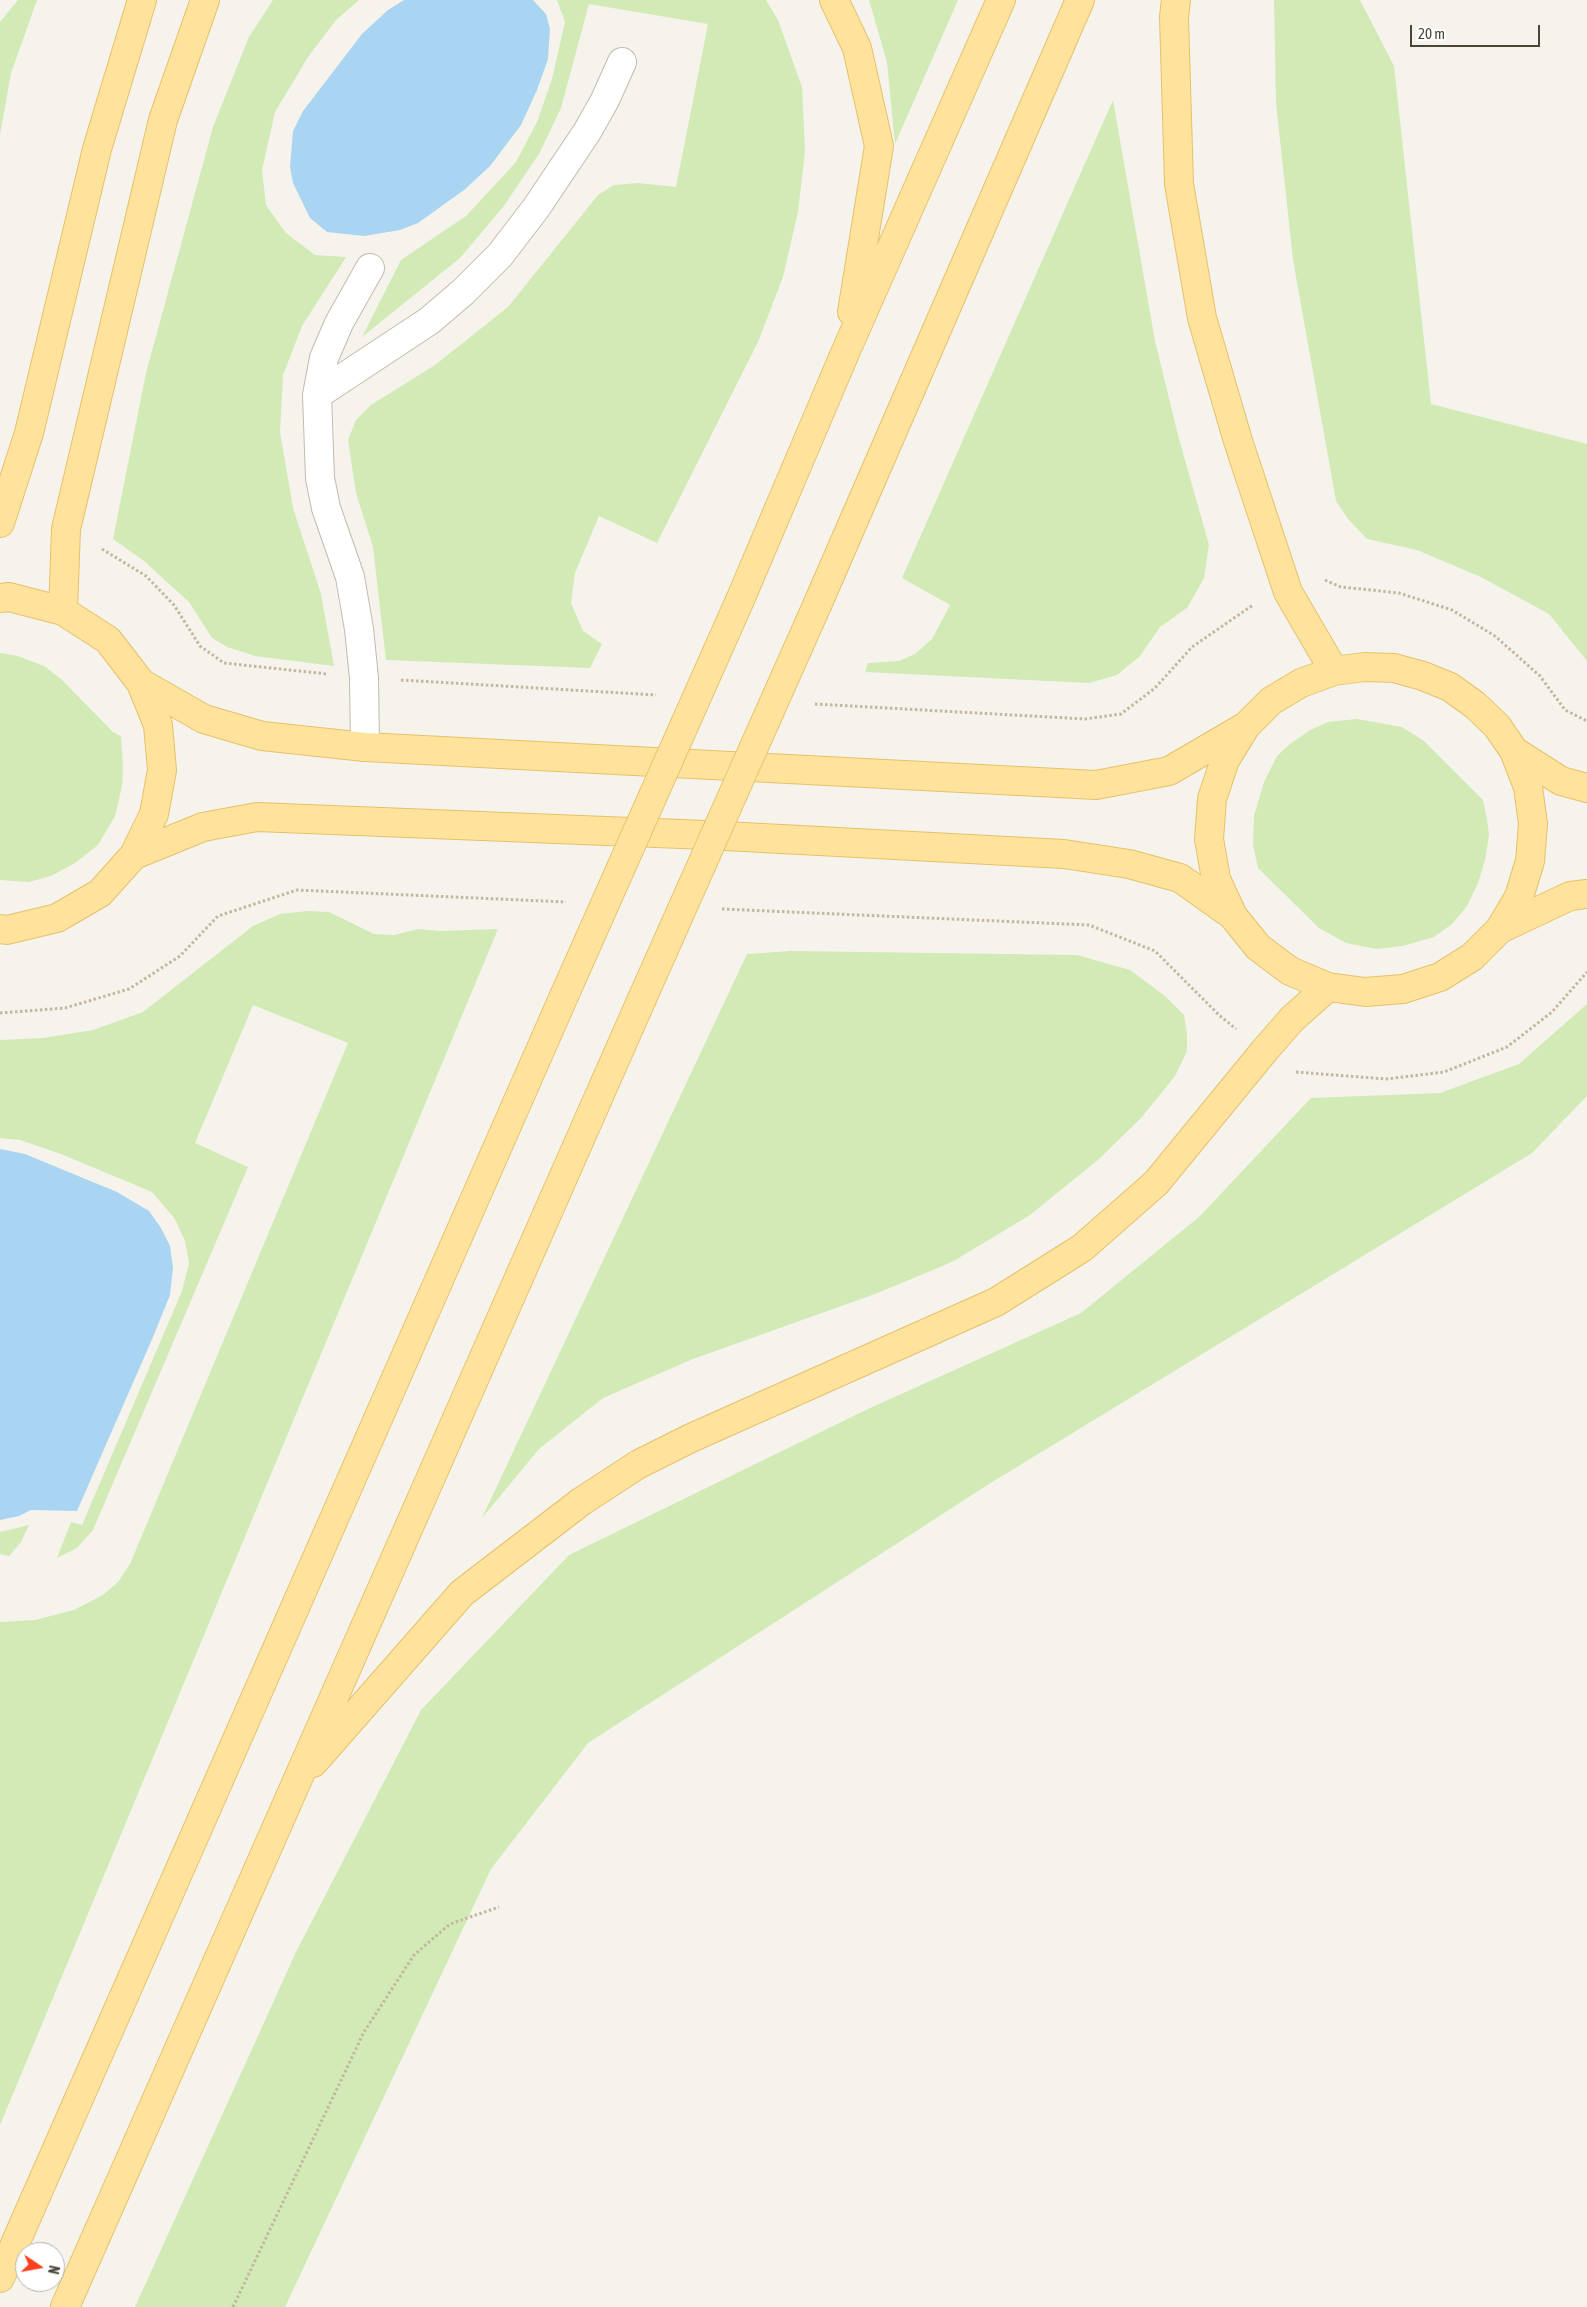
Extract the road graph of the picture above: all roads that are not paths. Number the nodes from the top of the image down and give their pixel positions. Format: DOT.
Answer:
graph roads {
  1 [pos="142,0"];
  2 [pos="205,0"];
  3 [pos="834,0"];
  4 [pos="1000,0"];
  5 [pos="1080,0"];
  6 [pos="1176,0"];
  7 [pos="622,62"];
  8 [pos="370,268"];
  9 [pos="845,353"];
  10 [pos="317,395"];
  11 [pos="0,523"];
  12 [pos="0,598"];
  13 [pos="63,611"];
  14 [pos="1334,671"];
  15 [pos="142,682"];
  16 [pos="1246,726"];
  17 [pos="365,747"];
  18 [pos="1514,752"];
  19 [pos="1587,788"];
  20 [pos="134,855"];
  21 [pos="1587,894"];
  22 [pos="1233,916"];
  23 [pos="0,929"];
  24 [pos="1500,929"];
  25 [pos="1328,987"];
  26 [pos="296,1782"];
  27 [pos="0,2278"];
  28 [pos="66,2307"];
  1 -- 11 [label="main road"];
  2 -- 13 [label="main road"];
  3 -- 9 [label="main road"];
  4 -- 9 [label="main road"];
  5 -- 26 [label="main road, bridge"];
  6 -- 14 [label="main road"];
  7 -- 10 [label="lane"];
  8 -- 10 [label="lane"];
  9 -- 27 [label="main road, bridge"];
  10 -- 17 [label="lane"];
  12 -- 13 [label="main road"];
  13 -- 15 [label="main road"];
  14 -- 16 [label="main road"];
  14 -- 18 [label="main road"];
  15 -- 17 [label="main road"];
  15 -- 20 [label="main road"];
  16 -- 17 [label="main road"];
  16 -- 22 [label="main road"];
  18 -- 19 [label="main road"];
  18 -- 24 [label="main road"];
  20 -- 22 [label="main road"];
  20 -- 23 [label="main road"];
  21 -- 24 [label="main road"];
  22 -- 25 [label="main road"];
  24 -- 25 [label="main road"];
  25 -- 26 [label="main road"];
  26 -- 28 [label="main road"];
}
